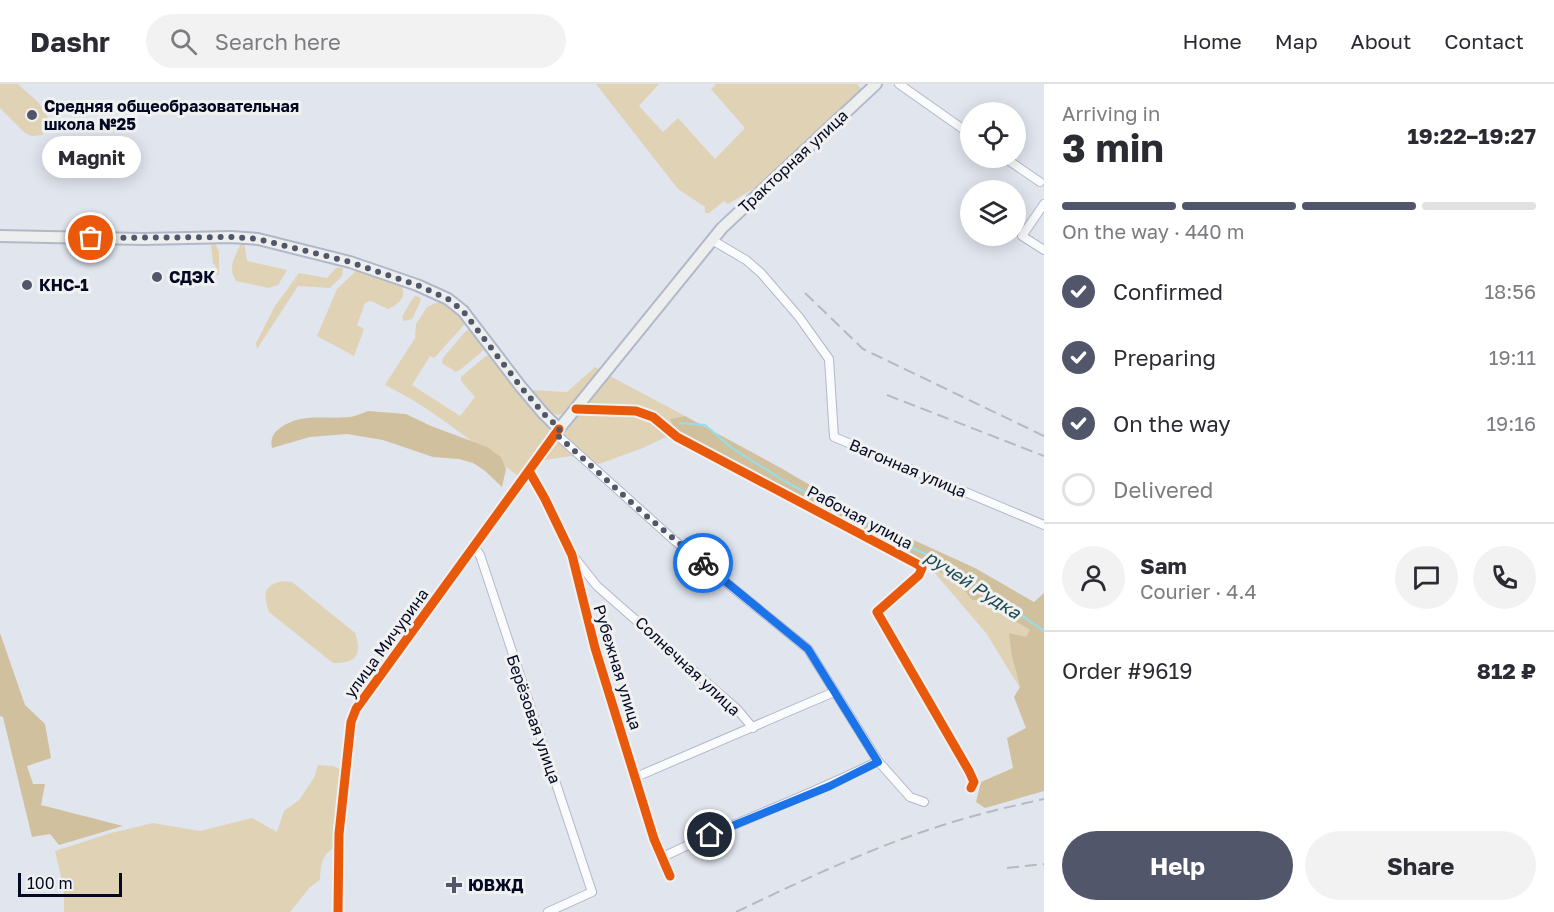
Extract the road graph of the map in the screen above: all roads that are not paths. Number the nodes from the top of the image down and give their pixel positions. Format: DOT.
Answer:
graph roads {
  1 [pos="876,84"];
  2 [pos="899,84"];
  3 [pos="960,127"];
  4 [pos="1020,168"];
  5 [pos="1041,182"];
  6 [pos="1044,204"];
  7 [pos="0,236"];
  8 [pos="712,240"];
  9 [pos="1044,250"];
  10 [pos="576,409"];
  11 [pos="557,431"];
  12 [pos="529,471"];
  13 [pos="1044,525"];
  14 [pos="474,547"];
  15 [pos="572,555"];
  16 [pos="834,692"];
  17 [pos="753,728"];
  18 [pos="878,762"];
  19 [pos="636,777"];
  20 [pos="971,788"];
  21 [pos="924,802"];
  22 [pos="663,857"];
  23 [pos="670,876"];
  24 [pos="338,912"];
  25 [pos="548,912"];
  1 -- 8 [label="main road, Тракторная улица"];
  2 -- 3 [label="street"];
  4 -- 5 [label="street"];
  6 -- 9 [label="street"];
  7 -- 11 [label="main road"];
  8 -- 10 [label="main road, улица Мичурина"];
  8 -- 13 [label="street, Вагонная улица"];
  10 -- 11 [label="main road, улица Мичурина"];
  10 -- 20 [label="street, Рабочая улица"];
  11 -- 12 [label="street, улица Мичурина"];
  11 -- 16 [label="street"];
  12 -- 14 [label="street, улица Мичурина"];
  12 -- 15 [label="street, Рубежная улица"];
  14 -- 24 [label="street, улица Мичурина"];
  14 -- 25 [label="street, Берёзовая улица"];
  15 -- 17 [label="street, Солнечная улица"];
  15 -- 19 [label="street, Рубежная улица"];
  16 -- 17 [label="street"];
  16 -- 18 [label="street"];
  17 -- 19 [label="street"];
  18 -- 21 [label="street"];
  18 -- 22 [label="street"];
  19 -- 22 [label="street, Рубежная улица"];
  22 -- 23 [label="street, Рубежная улица"];
}
